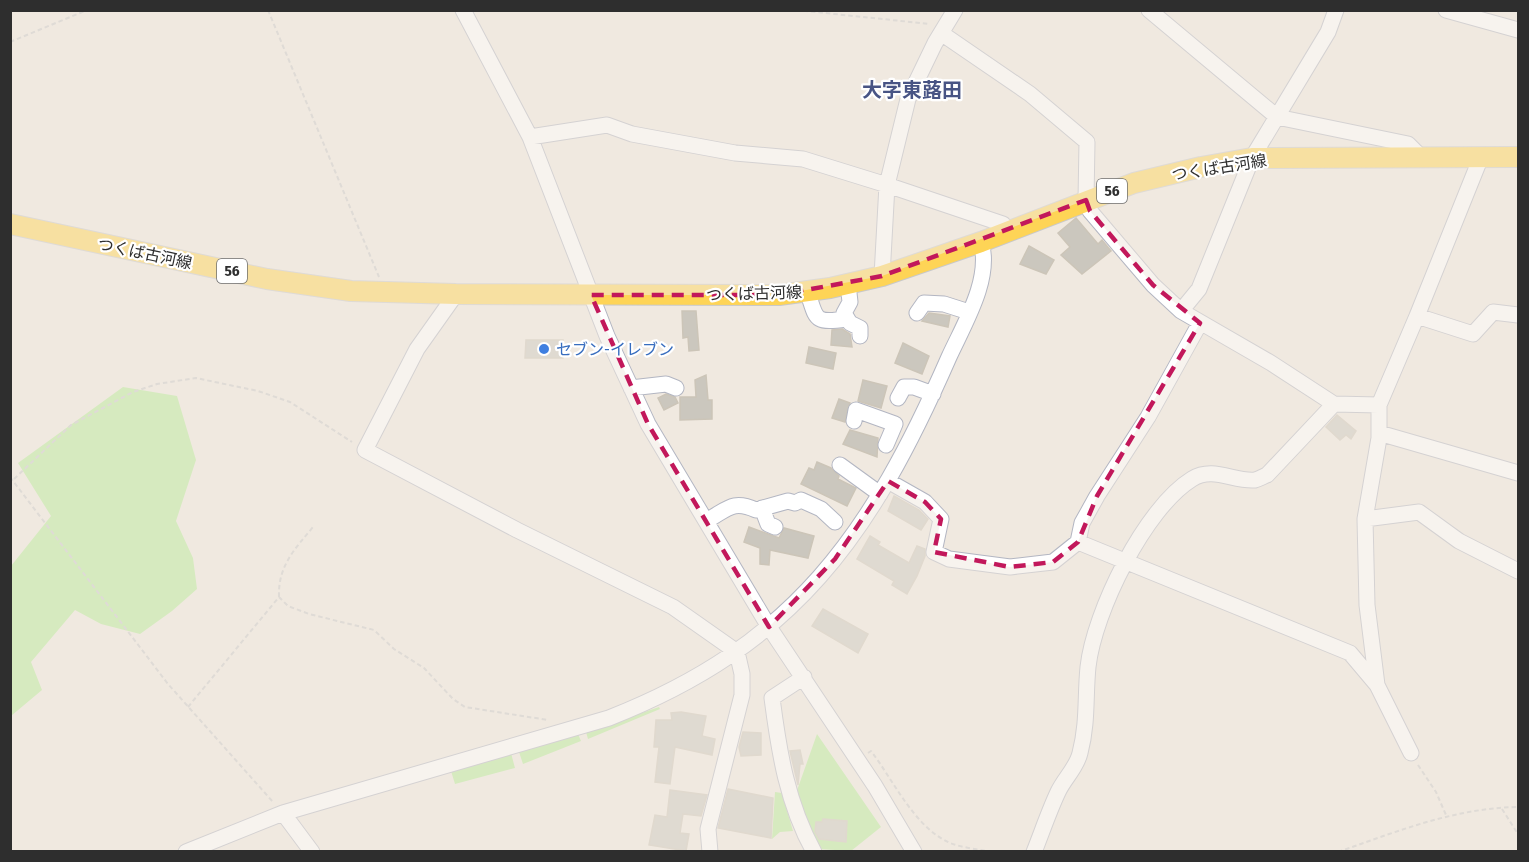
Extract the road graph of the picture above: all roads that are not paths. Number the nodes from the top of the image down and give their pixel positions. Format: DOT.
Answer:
graph roads {
  1 [pos="463,10"];
  2 [pos="955,10"];
  3 [pos="1149,10"];
  4 [pos="1336,10"];
  5 [pos="1446,10"];
  6 [pos="943,29"];
  7 [pos="1518,30"];
  8 [pos="1277,117"];
  9 [pos="530,137"];
  10 [pos="1420,156"];
  11 [pos="1481,157"];
  12 [pos="1518,157"];
  13 [pos="1252,158"];
  14 [pos="887,185"];
  15 [pos="1086,200"];
  16 [pos="10,224"];
  17 [pos="1008,232"];
  18 [pos="981,242"];
  19 [pos="882,276"];
  20 [pos="848,284"];
  21 [pos="807,291"];
  22 [pos="456,294"];
  23 [pos="591,295"];
  24 [pos="1182,311"];
  25 [pos="969,312"];
  26 [pos="917,313"];
  27 [pos="1518,315"];
  28 [pos="1417,316"];
  29 [pos="846,319"];
  30 [pos="1200,323"];
  31 [pos="860,336"];
  32 [pos="631,388"];
  33 [pos="676,388"];
  34 [pos="933,394"];
  35 [pos="898,398"];
  36 [pos="1334,404"];
  37 [pos="1379,405"];
  38 [pos="854,421"];
  39 [pos="895,424"];
  40 [pos="915,433"];
  41 [pos="1379,433"];
  42 [pos="886,445"];
  43 [pos="840,465"];
  44 [pos="1518,473"];
  45 [pos="884,487"];
  46 [pos="762,508"];
  47 [pos="1365,519"];
  48 [pos="706,521"];
  49 [pos="835,522"];
  50 [pos="776,527"];
  51 [pos="1078,542"];
  52 [pos="1125,561"];
  53 [pos="1518,571"];
  54 [pos="770,627"];
  55 [pos="738,652"];
  56 [pos="804,677"];
  57 [pos="1377,685"];
  58 [pos="1411,753"];
  59 [pos="283,813"];
  60 [pos="186,852"];
  61 [pos="312,852"];
  62 [pos="710,852"];
  63 [pos="814,852"];
  64 [pos="914,852"];
  65 [pos="1034,852"];
  1 -- 9 [label="street"];
  2 -- 6 [label="street"];
  3 -- 8 [label="street"];
  4 -- 8 [label="street"];
  5 -- 7 [label="street"];
  6 -- 14 [label="street"];
  6 -- 15 [label="street"];
  8 -- 10 [label="street"];
  8 -- 13 [label="street"];
  9 -- 14 [label="street"];
  9 -- 23 [label="street"];
  10 -- 11 [label="main road, つくば古河線 / 56"];
  10 -- 13 [label="main road, つくば古河線 / 56"];
  11 -- 12 [label="main road, つくば古河線 / 56"];
  11 -- 28 [label="street"];
  13 -- 15 [label="main road, つくば古河線 / 56"];
  13 -- 24 [label="street"];
  14 -- 17 [label="street"];
  14 -- 19 [label="street"];
  15 -- 17 [label="main road, つくば古河線 / 56"];
  15 -- 24 [label="street"];
  16 -- 22 [label="main road, つくば古河線 / 56"];
  17 -- 18 [label="main road, つくば古河線 / 56"];
  18 -- 19 [label="main road, つくば古河線 / 56"];
  18 -- 25 [label="street"];
  19 -- 20 [label="main road, つくば古河線 / 56"];
  20 -- 21 [label="main road, つくば古河線 / 56"];
  20 -- 29 [label="street"];
  21 -- 23 [label="main road, つくば古河線 / 56"];
  21 -- 29 [label="street"];
  22 -- 23 [label="main road, つくば古河線 / 56"];
  22 -- 55 [label="street"];
  23 -- 32 [label="street"];
  24 -- 30 [label="street"];
  25 -- 26 [label="street"];
  25 -- 34 [label="street"];
  27 -- 28 [label="street"];
  28 -- 37 [label="street"];
  29 -- 31 [label="street"];
  30 -- 36 [label="street"];
  30 -- 51 [label="street"];
  32 -- 33 [label="street"];
  32 -- 48 [label="street"];
  34 -- 35 [label="street"];
  34 -- 40 [label="street"];
  36 -- 37 [label="street"];
  36 -- 52 [label="street"];
  37 -- 41 [label="street"];
  38 -- 39 [label="street"];
  39 -- 40 [label="street"];
  39 -- 42 [label="street"];
  40 -- 45 [label="street"];
  41 -- 44 [label="street"];
  41 -- 47 [label="street"];
  43 -- 45 [label="street"];
  45 -- 51 [label="street"];
  45 -- 54 [label="street"];
  46 -- 48 [label="street"];
  46 -- 49 [label="street"];
  46 -- 50 [label="street"];
  47 -- 53 [label="street"];
  47 -- 57 [label="street"];
  48 -- 54 [label="street"];
  51 -- 52 [label="street"];
  52 -- 57 [label="street"];
  52 -- 65 [label="street"];
  54 -- 55 [label="street"];
  54 -- 56 [label="street"];
  55 -- 59 [label="street"];
  55 -- 62 [label="street"];
  56 -- 63 [label="street"];
  56 -- 64 [label="street"];
  57 -- 58 [label="street"];
  59 -- 60 [label="street"];
  59 -- 61 [label="street"];
}
